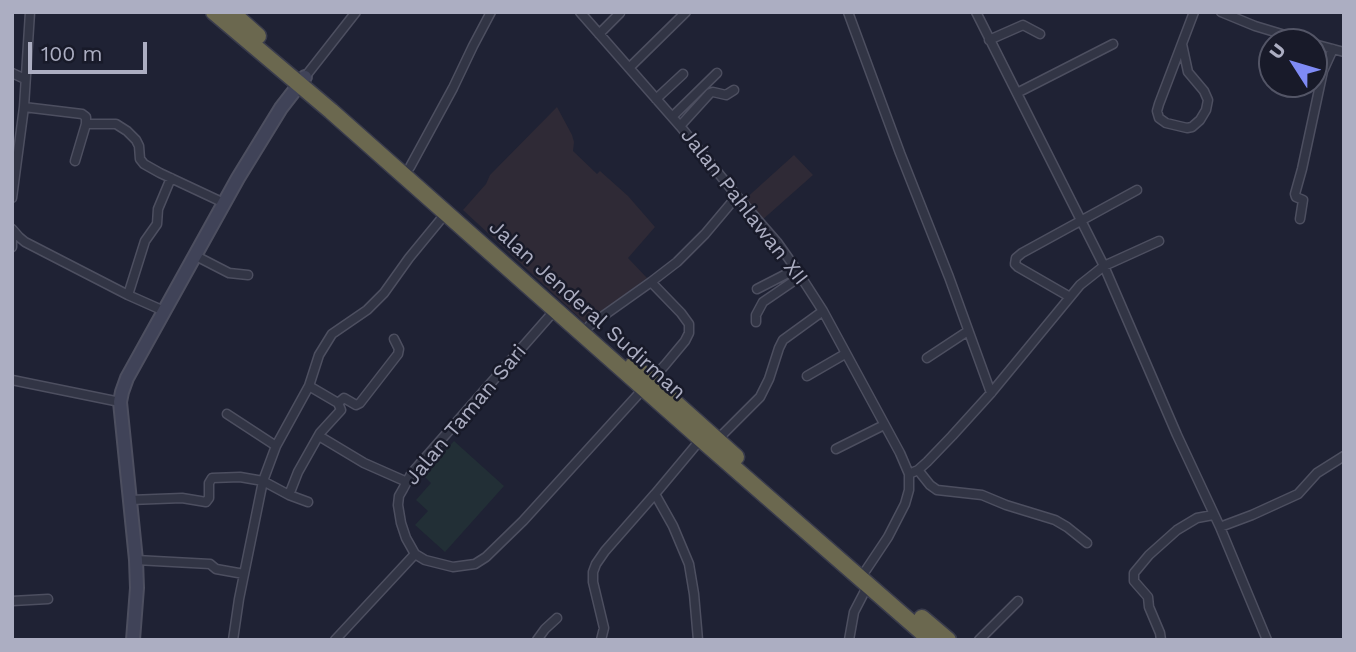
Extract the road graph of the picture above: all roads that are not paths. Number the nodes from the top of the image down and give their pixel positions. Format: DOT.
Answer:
graph roads {
  1 [pos="30,12"];
  2 [pos="214,12"];
  3 [pos="231,12"];
  4 [pos="356,12"];
  5 [pos="491,12"];
  6 [pos="580,12"];
  7 [pos="686,12"];
  8 [pos="848,12"];
  9 [pos="976,12"];
  10 [pos="1194,12"];
  11 [pos="1221,12"];
  12 [pos="620,13"];
  13 [pos="1262,28"];
  14 [pos="598,34"];
  15 [pos="1040,34"];
  16 [pos="989,40"];
  17 [pos="1113,44"];
  18 [pos="1182,44"];
  19 [pos="1344,52"];
  20 [pos="1330,55"];
  21 [pos="629,68"];
  22 [pos="12,73"];
  23 [pos="717,73"];
  24 [pos="683,74"];
  25 [pos="25,79"];
  26 [pos="302,81"];
  27 [pos="734,90"];
  28 [pos="1017,93"];
  29 [pos="656,99"];
  30 [pos="24,107"];
  31 [pos="672,117"];
  32 [pos="86,124"];
  33 [pos="680,125"];
  34 [pos="75,161"];
  35 [pos="410,167"];
  36 [pos="171,178"];
  37 [pos="1138,190"];
  38 [pos="737,196"];
  39 [pos="12,198"];
  40 [pos="224,203"];
  41 [pos="446,213"];
  42 [pos="1300,219"];
  43 [pos="1081,221"];
  44 [pos="12,231"];
  45 [pos="1159,241"];
  46 [pos="12,247"];
  47 [pos="194,255"];
  48 [pos="1104,266"];
  49 [pos="799,273"];
  50 [pos="248,275"];
  51 [pos="651,282"];
  52 [pos="757,289"];
  53 [pos="128,295"];
  54 [pos="1070,297"];
  55 [pos="555,310"];
  56 [pos="164,311"];
  57 [pos="823,311"];
  58 [pos="756,321"];
  59 [pos="589,326"];
  60 [pos="968,331"];
  61 [pos="394,340"];
  62 [pos="845,354"];
  63 [pos="926,358"];
  64 [pos="807,376"];
  65 [pos="12,380"];
  66 [pos="648,384"];
  67 [pos="309,386"];
  68 [pos="991,393"];
  69 [pos="120,402"];
  70 [pos="338,403"];
  71 [pos="227,414"];
  72 [pos="884,425"];
  73 [pos="318,436"];
  74 [pos="701,439"];
  75 [pos="718,439"];
  76 [pos="276,446"];
  77 [pos="836,449"];
  78 [pos="1344,456"];
  79 [pos="918,470"];
  80 [pos="909,474"];
  81 [pos="263,481"];
  82 [pos="407,482"];
  83 [pos="655,494"];
  84 [pos="289,495"];
  85 [pos="130,500"];
  86 [pos="307,502"];
  87 [pos="1213,515"];
  88 [pos="1220,527"];
  89 [pos="1087,543"];
  90 [pos="415,554"];
  91 [pos="136,560"];
  92 [pos="244,574"];
  93 [pos="867,578"];
  94 [pos="48,599"];
  95 [pos="12,601"];
  96 [pos="1018,601"];
  97 [pos="908,612"];
  98 [pos="557,618"];
  99 [pos="133,640"];
  100 [pos="233,640"];
  101 [pos="335,640"];
  102 [pos="537,640"];
  103 [pos="601,640"];
  104 [pos="698,640"];
  105 [pos="849,640"];
  106 [pos="931,640"];
  107 [pos="948,640"];
  108 [pos="979,640"];
  109 [pos="1161,640"];
  110 [pos="1267,640"];
  1 -- 25 [label="street"];
  2 -- 26 [label="highway, Jalan Jenderal Sudirman"];
  3 -- 26 [label="highway, Jalan Jenderal Sudirman"];
  4 -- 26 [label="street"];
  5 -- 35 [label="street"];
  6 -- 14 [label="street, Jalan Pahlawan XII"];
  7 -- 21 [label="street"];
  8 -- 60 [label="street"];
  9 -- 16 [label="street"];
  10 -- 18 [label="street"];
  11 -- 13 [label="street"];
  12 -- 14 [label="street"];
  14 -- 21 [label="street, Jalan Pahlawan XII"];
  15 -- 16 [label="street"];
  16 -- 28 [label="street"];
  17 -- 28 [label="street"];
  18 -- 18 [label="street"];
  19 -- 20 [label="street"];
  20 -- 42 [label="street"];
  21 -- 29 [label="street, Jalan Pahlawan XII"];
  22 -- 25 [label="street"];
  23 -- 31 [label="street"];
  24 -- 29 [label="street"];
  25 -- 30 [label="street"];
  26 -- 35 [label="highway, Jalan Jenderal Sudirman"];
  26 -- 40 [label="main road"];
  26 -- 41 [label="highway, Jalan Jenderal Sudirman"];
  27 -- 33 [label="street"];
  28 -- 43 [label="street"];
  29 -- 31 [label="street, Jalan Pahlawan XII"];
  30 -- 32 [label="street"];
  30 -- 39 [label="street"];
  31 -- 33 [label="street, Jalan Pahlawan XII"];
  32 -- 34 [label="street"];
  32 -- 36 [label="street"];
  33 -- 38 [label="street, Jalan Pahlawan XII"];
  35 -- 59 [label="highway, Jalan Jenderal Sudirman"];
  36 -- 40 [label="street"];
  36 -- 53 [label="street"];
  37 -- 43 [label="street"];
  38 -- 49 [label="street, Jalan Pahlawan XII"];
  38 -- 51 [label="street"];
  40 -- 47 [label="main road"];
  41 -- 55 [label="highway, Jalan Jenderal Sudirman"];
  41 -- 67 [label="street"];
  43 -- 48 [label="street"];
  43 -- 54 [label="street"];
  44 -- 46 [label="street"];
  44 -- 53 [label="street"];
  45 -- 48 [label="street"];
  47 -- 50 [label="street"];
  47 -- 56 [label="main road"];
  48 -- 54 [label="street"];
  48 -- 87 [label="street"];
  49 -- 52 [label="street"];
  49 -- 57 [label="street, Jalan Pahlawan XII"];
  49 -- 58 [label="street"];
  51 -- 59 [label="street"];
  51 -- 66 [label="street"];
  53 -- 56 [label="street"];
  54 -- 68 [label="street"];
  55 -- 66 [label="highway, Jalan Jenderal Sudirman"];
  55 -- 82 [label="street, Jalan Taman Sari"];
  56 -- 69 [label="main road"];
  57 -- 62 [label="street, Jalan Pahlawan XII"];
  57 -- 75 [label="street"];
  59 -- 66 [label="highway, Jalan Jenderal Sudirman"];
  60 -- 63 [label="street"];
  60 -- 68 [label="street"];
  61 -- 70 [label="street"];
  62 -- 64 [label="street"];
  62 -- 72 [label="street, Jalan Pahlawan XII"];
  65 -- 69 [label="street"];
  66 -- 74 [label="highway, Jalan Jenderal Sudirman"];
  66 -- 75 [label="highway, Jalan Jenderal Sudirman"];
  66 -- 90 [label="street"];
  67 -- 70 [label="street"];
  67 -- 76 [label="street"];
  68 -- 79 [label="street"];
  69 -- 85 [label="main road"];
  70 -- 73 [label="street"];
  71 -- 76 [label="street"];
  72 -- 77 [label="street"];
  72 -- 80 [label="street, Jalan Pahlawan XII"];
  73 -- 82 [label="street"];
  73 -- 84 [label="street"];
  74 -- 83 [label="street"];
  74 -- 93 [label="highway, Jalan Jenderal Sudirman"];
  75 -- 93 [label="highway, Jalan Jenderal Sudirman"];
  76 -- 81 [label="street"];
  78 -- 88 [label="street"];
  79 -- 80 [label="street"];
  79 -- 89 [label="street"];
  80 -- 93 [label="street"];
  81 -- 84 [label="street"];
  81 -- 85 [label="street"];
  81 -- 92 [label="street"];
  82 -- 90 [label="street, Jalan Taman Sari"];
  83 -- 103 [label="street"];
  83 -- 104 [label="street"];
  84 -- 86 [label="street"];
  85 -- 91 [label="main road"];
  87 -- 88 [label="street"];
  87 -- 109 [label="street"];
  88 -- 110 [label="street"];
  90 -- 101 [label="street"];
  91 -- 92 [label="street"];
  91 -- 99 [label="main road"];
  92 -- 100 [label="street"];
  93 -- 97 [label="highway, Jalan Jenderal Sudirman"];
  93 -- 105 [label="street"];
  94 -- 95 [label="street"];
  96 -- 108 [label="street"];
  97 -- 106 [label="highway, Jalan Jenderal Sudirman"];
  97 -- 107 [label="highway, Jalan Jenderal Sudirman"];
  98 -- 102 [label="street"];
}
